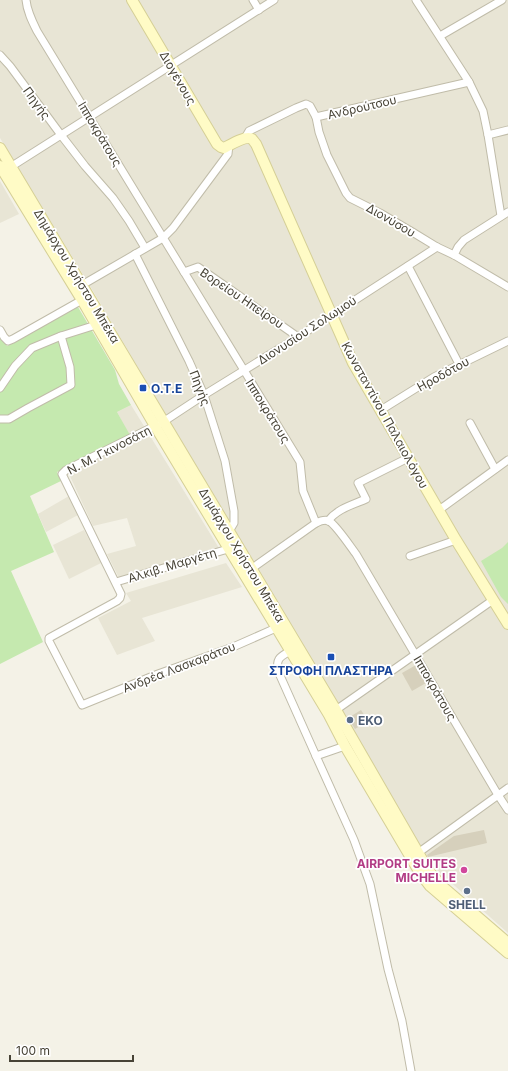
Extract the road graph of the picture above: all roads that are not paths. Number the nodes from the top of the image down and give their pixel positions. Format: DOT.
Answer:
graph roads {
  1 [pos="26,0"];
  2 [pos="132,0"];
  3 [pos="253,0"];
  4 [pos="274,0"];
  5 [pos="416,0"];
  6 [pos="502,0"];
  7 [pos="259,10"];
  8 [pos="440,36"];
  9 [pos="0,55"];
  10 [pos="171,66"];
  11 [pos="469,82"];
  12 [pos="316,117"];
  13 [pos="90,118"];
  14 [pos="508,130"];
  15 [pos="488,135"];
  16 [pos="61,136"];
  17 [pos="245,138"];
  18 [pos="229,145"];
  19 [pos="0,148"];
  20 [pos="5,168"];
  21 [pos="508,212"];
  22 [pos="501,216"];
  23 [pos="163,238"];
  24 [pos="437,247"];
  25 [pos="145,248"];
  26 [pos="135,254"];
  27 [pos="454,255"];
  28 [pos="408,266"];
  29 [pos="184,272"];
  30 [pos="82,284"];
  31 [pos="508,287"];
  32 [pos="82,300"];
  33 [pos="331,315"];
  34 [pos="96,325"];
  35 [pos="0,330"];
  36 [pos="61,336"];
  37 [pos="298,337"];
  38 [pos="508,341"];
  39 [pos="459,364"];
  40 [pos="244,371"];
  41 [pos="0,388"];
  42 [pos="204,395"];
  43 [pos="381,410"];
  44 [pos="0,418"];
  45 [pos="470,423"];
  46 [pos="159,424"];
  47 [pos="408,458"];
  48 [pos="508,460"];
  49 [pos="495,469"];
  50 [pos="439,510"];
  51 [pos="328,521"];
  52 [pos="316,523"];
  53 [pos="228,530"];
  54 [pos="456,540"];
  55 [pos="228,549"];
  56 [pos="410,556"];
  57 [pos="251,569"];
  58 [pos="116,582"];
  59 [pos="493,600"];
  60 [pos="508,624"];
  61 [pos="276,628"];
  62 [pos="290,651"];
  63 [pos="415,654"];
  64 [pos="332,713"];
  65 [pos="346,746"];
  66 [pos="316,756"];
  67 [pos="508,788"];
  68 [pos="498,795"];
  69 [pos="508,810"];
  70 [pos="418,854"];
  71 [pos="508,943"];
  72 [pos="508,953"];
  73 [pos="411,1071"];
  1 -- 13 [label="street, Ιπποκράτους"];
  2 -- 10 [label="main road, Διογένους"];
  3 -- 7 [label="street"];
  4 -- 7 [label="street"];
  5 -- 8 [label="street"];
  6 -- 8 [label="street"];
  7 -- 10 [label="street"];
  8 -- 11 [label="street"];
  9 -- 16 [label="street, Πηγής"];
  10 -- 13 [label="street"];
  10 -- 18 [label="main road, Διογένους"];
  11 -- 12 [label="street, Ανδρούτσου"];
  11 -- 15 [label="street"];
  12 -- 17 [label="street, Ανδρούτσου"];
  12 -- 24 [label="street, Διονύσου"];
  13 -- 16 [label="street"];
  13 -- 23 [label="street, Ιπποκράτους"];
  14 -- 15 [label="street"];
  15 -- 22 [label="street"];
  16 -- 20 [label="street"];
  16 -- 25 [label="street, Πηγής"];
  17 -- 18 [label="main road"];
  17 -- 33 [label="main road, Κωνσταντίνου Παλαιολόγου"];
  18 -- 23 [label="street"];
  19 -- 20 [label="main road, Δημάρχου Χρήστου Μπέκα"];
  20 -- 30 [label="main road, Δημάρχου Χρήστου Μπέκα"];
  20 -- 32 [label="main road, Δημάρχου Χρήστου Μπέκα"];
  21 -- 22 [label="street"];
  22 -- 27 [label="street"];
  23 -- 25 [label="street"];
  23 -- 29 [label="street, Ιπποκράτους"];
  24 -- 27 [label="street, Διονύσου"];
  24 -- 28 [label="street, Διονυσίου Σολωμού"];
  25 -- 26 [label="street"];
  26 -- 30 [label="street"];
  26 -- 42 [label="street, Πηγής"];
  27 -- 31 [label="street, Διονύσου"];
  28 -- 33 [label="street, Διονυσίου Σολωμού"];
  28 -- 39 [label="street"];
  29 -- 37 [label="street, Βορείου Ηπείρου"];
  29 -- 40 [label="street, Ιπποκράτους"];
  30 -- 46 [label="main road, Δημάρχου Χρήστου Μπέκα"];
  32 -- 34 [label="main road, Δημάρχου Χρήστου Μπέκα"];
  32 -- 35 [label="street"];
  33 -- 37 [label="street, Διονυσίου Σολωμού"];
  33 -- 43 [label="main road, Κωνσταντίνου Παλαιολόγου"];
  34 -- 36 [label="street"];
  34 -- 46 [label="main road, Δημάρχου Χρήστου Μπέκα"];
  36 -- 41 [label="street"];
  36 -- 44 [label="street"];
  37 -- 40 [label="street, Διονυσίου Σολωμού"];
  38 -- 39 [label="street, Ηροδότου"];
  39 -- 43 [label="street, Ηροδότου"];
  40 -- 42 [label="street, Διονυσίου Σολωμού"];
  40 -- 52 [label="street, Ιπποκράτους"];
  42 -- 46 [label="street, Διονυσίου Σολωμού"];
  42 -- 53 [label="street, Πηγής"];
  43 -- 47 [label="main road, Κωνσταντίνου Παλαιολόγου"];
  45 -- 49 [label="street"];
  46 -- 53 [label="main road, Δημάρχου Χρήστου Μπέκα"];
  46 -- 55 [label="main road, Δημάρχου Χρήστου Μπέκα"];
  46 -- 58 [label="street, Ν. Μ. Γκινοσάτη"];
  47 -- 50 [label="main road, Κωνσταντίνου Παλαιολόγου"];
  47 -- 51 [label="street"];
  48 -- 49 [label="street"];
  49 -- 50 [label="street"];
  50 -- 54 [label="main road, Κωνσταντίνου Παλαιολόγου"];
  51 -- 52 [label="street"];
  51 -- 63 [label="street, Ιπποκράτους"];
  52 -- 57 [label="street"];
  53 -- 57 [label="main road, Δημάρχου Χρήστου Μπέκα"];
  54 -- 56 [label="street"];
  54 -- 59 [label="main road, Κωνσταντίνου Παλαιολόγου"];
  55 -- 58 [label="street, Αλκιβ. Μαργέτη"];
  55 -- 61 [label="main road, Δημάρχου Χρήστου Μπέκα"];
  57 -- 64 [label="main road, Δημάρχου Χρήστου Μπέκα"];
  58 -- 61 [label="street, Ανδρέα Λασκαράτου"];
  59 -- 60 [label="main road, Κωνσταντίνου Παλαιολόγου"];
  59 -- 63 [label="street"];
  61 -- 62 [label="main road, Δημάρχου Χρήστου Μπέκα"];
  62 -- 64 [label="main road, Δημάρχου Χρήστου Μπέκα"];
  62 -- 66 [label="street"];
  63 -- 64 [label="street"];
  63 -- 68 [label="street, Ιπποκράτους"];
  64 -- 65 [label="main road, Δημάρχου Χρήστου Μπέκα"];
  64 -- 70 [label="main road, Δημάρχου Χρήστου Μπέκα"];
  65 -- 66 [label="street"];
  65 -- 72 [label="main road, Δημάρχου Χρήστου Μπέκα"];
  66 -- 73 [label="street"];
  67 -- 68 [label="street"];
  68 -- 69 [label="street, Ιπποκράτους"];
  68 -- 70 [label="street"];
  70 -- 71 [label="main road, Δημάρχου Χρήστου Μπέκα"];
}
